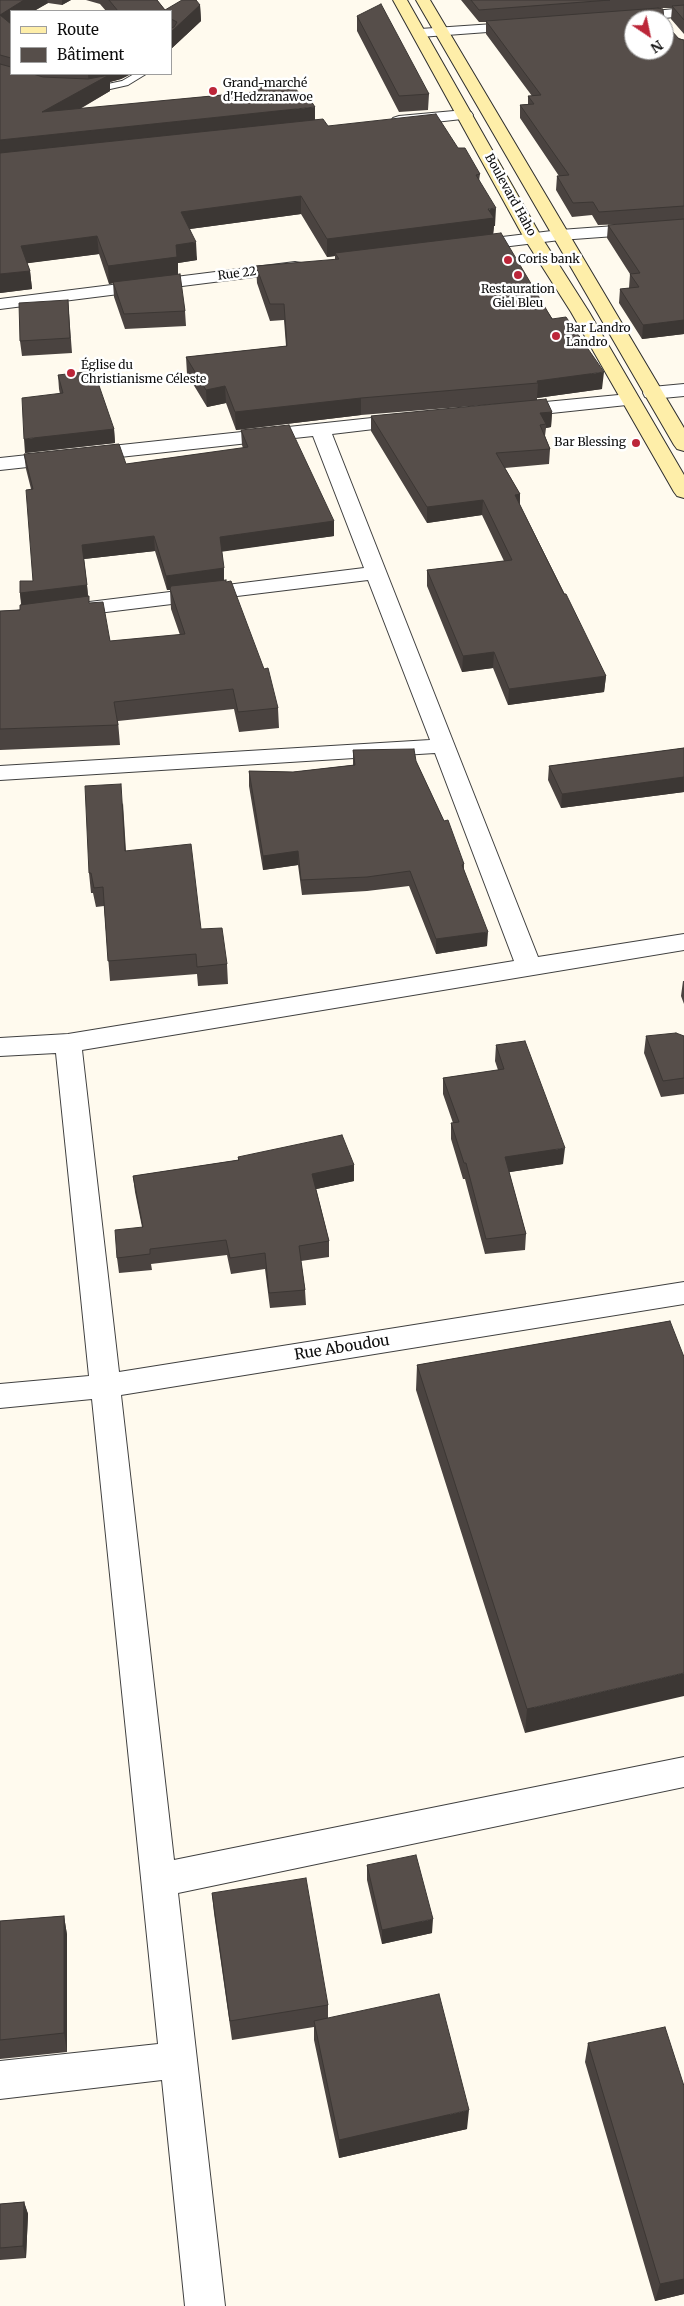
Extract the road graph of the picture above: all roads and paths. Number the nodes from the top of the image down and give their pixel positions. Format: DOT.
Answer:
graph roads {
  1 [pos="400,0"];
  2 [pos="424,0"];
  3 [pos="644,0"];
  4 [pos="653,10"];
  5 [pos="612,19"];
  6 [pos="624,20"];
  7 [pos="533,25"];
  8 [pos="443,32"];
  9 [pos="420,33"];
  10 [pos="140,75"];
  11 [pos="81,91"];
  12 [pos="465,114"];
  13 [pos="382,122"];
  14 [pos="684,226"];
  15 [pos="560,235"];
  16 [pos="533,238"];
  17 [pos="455,248"];
  18 [pos="308,265"];
  19 [pos="0,304"];
  20 [pos="684,390"];
  21 [pos="652,393"];
  22 [pos="629,400"];
  23 [pos="495,412"];
  24 [pos="427,418"];
  25 [pos="320,428"];
  26 [pos="684,445"];
  27 [pos="0,464"];
  28 [pos="684,492"];
  29 [pos="376,573"];
  30 [pos="0,619"];
  31 [pos="444,746"];
  32 [pos="0,773"];
  33 [pos="684,942"];
  34 [pos="529,967"];
  35 [pos="68,1043"];
  36 [pos="0,1047"];
  37 [pos="684,1293"];
  38 [pos="106,1386"];
  39 [pos="0,1396"];
  40 [pos="684,1772"];
  41 [pos="159,1880"];
  42 [pos="178,2060"];
  43 [pos="0,2080"];
  44 [pos="205,2306"];
  1 -- 9 [label="main road, Boulevard Haho"];
  2 -- 8 [label="main road, Boulevard Haho"];
  3 -- 4 [label="street"];
  5 -- 6 [label="street"];
  7 -- 8 [label="street"];
  8 -- 9 [label="street"];
  8 -- 15 [label="main road, Boulevard Haho"];
  9 -- 12 [label="main road, Boulevard Haho"];
  10 -- 11 [label="lane"];
  12 -- 13 [label="street"];
  12 -- 16 [label="main road, Boulevard Haho"];
  14 -- 15 [label="street"];
  15 -- 16 [label="street"];
  15 -- 21 [label="main road, Boulevard Haho"];
  16 -- 17 [label="street"];
  16 -- 22 [label="main road, Boulevard Haho"];
  18 -- 19 [label="street, Rue 22"];
  20 -- 21 [label="street"];
  21 -- 26 [label="main road, Boulevard Haho"];
  22 -- 23 [label="street"];
  22 -- 28 [label="main road, Boulevard Haho"];
  24 -- 25 [label="street"];
  25 -- 27 [label="street"];
  25 -- 29 [label="street"];
  29 -- 30 [label="street"];
  29 -- 31 [label="street"];
  31 -- 32 [label="street"];
  31 -- 34 [label="street"];
  33 -- 34 [label="street"];
  34 -- 35 [label="street"];
  35 -- 36 [label="street"];
  35 -- 38 [label="street"];
  37 -- 38 [label="street, Rue Aboudou"];
  38 -- 39 [label="street, Rue Aboudou"];
  38 -- 41 [label="street"];
  40 -- 41 [label="street"];
  41 -- 42 [label="street"];
  42 -- 43 [label="street"];
  42 -- 44 [label="street"];
}
